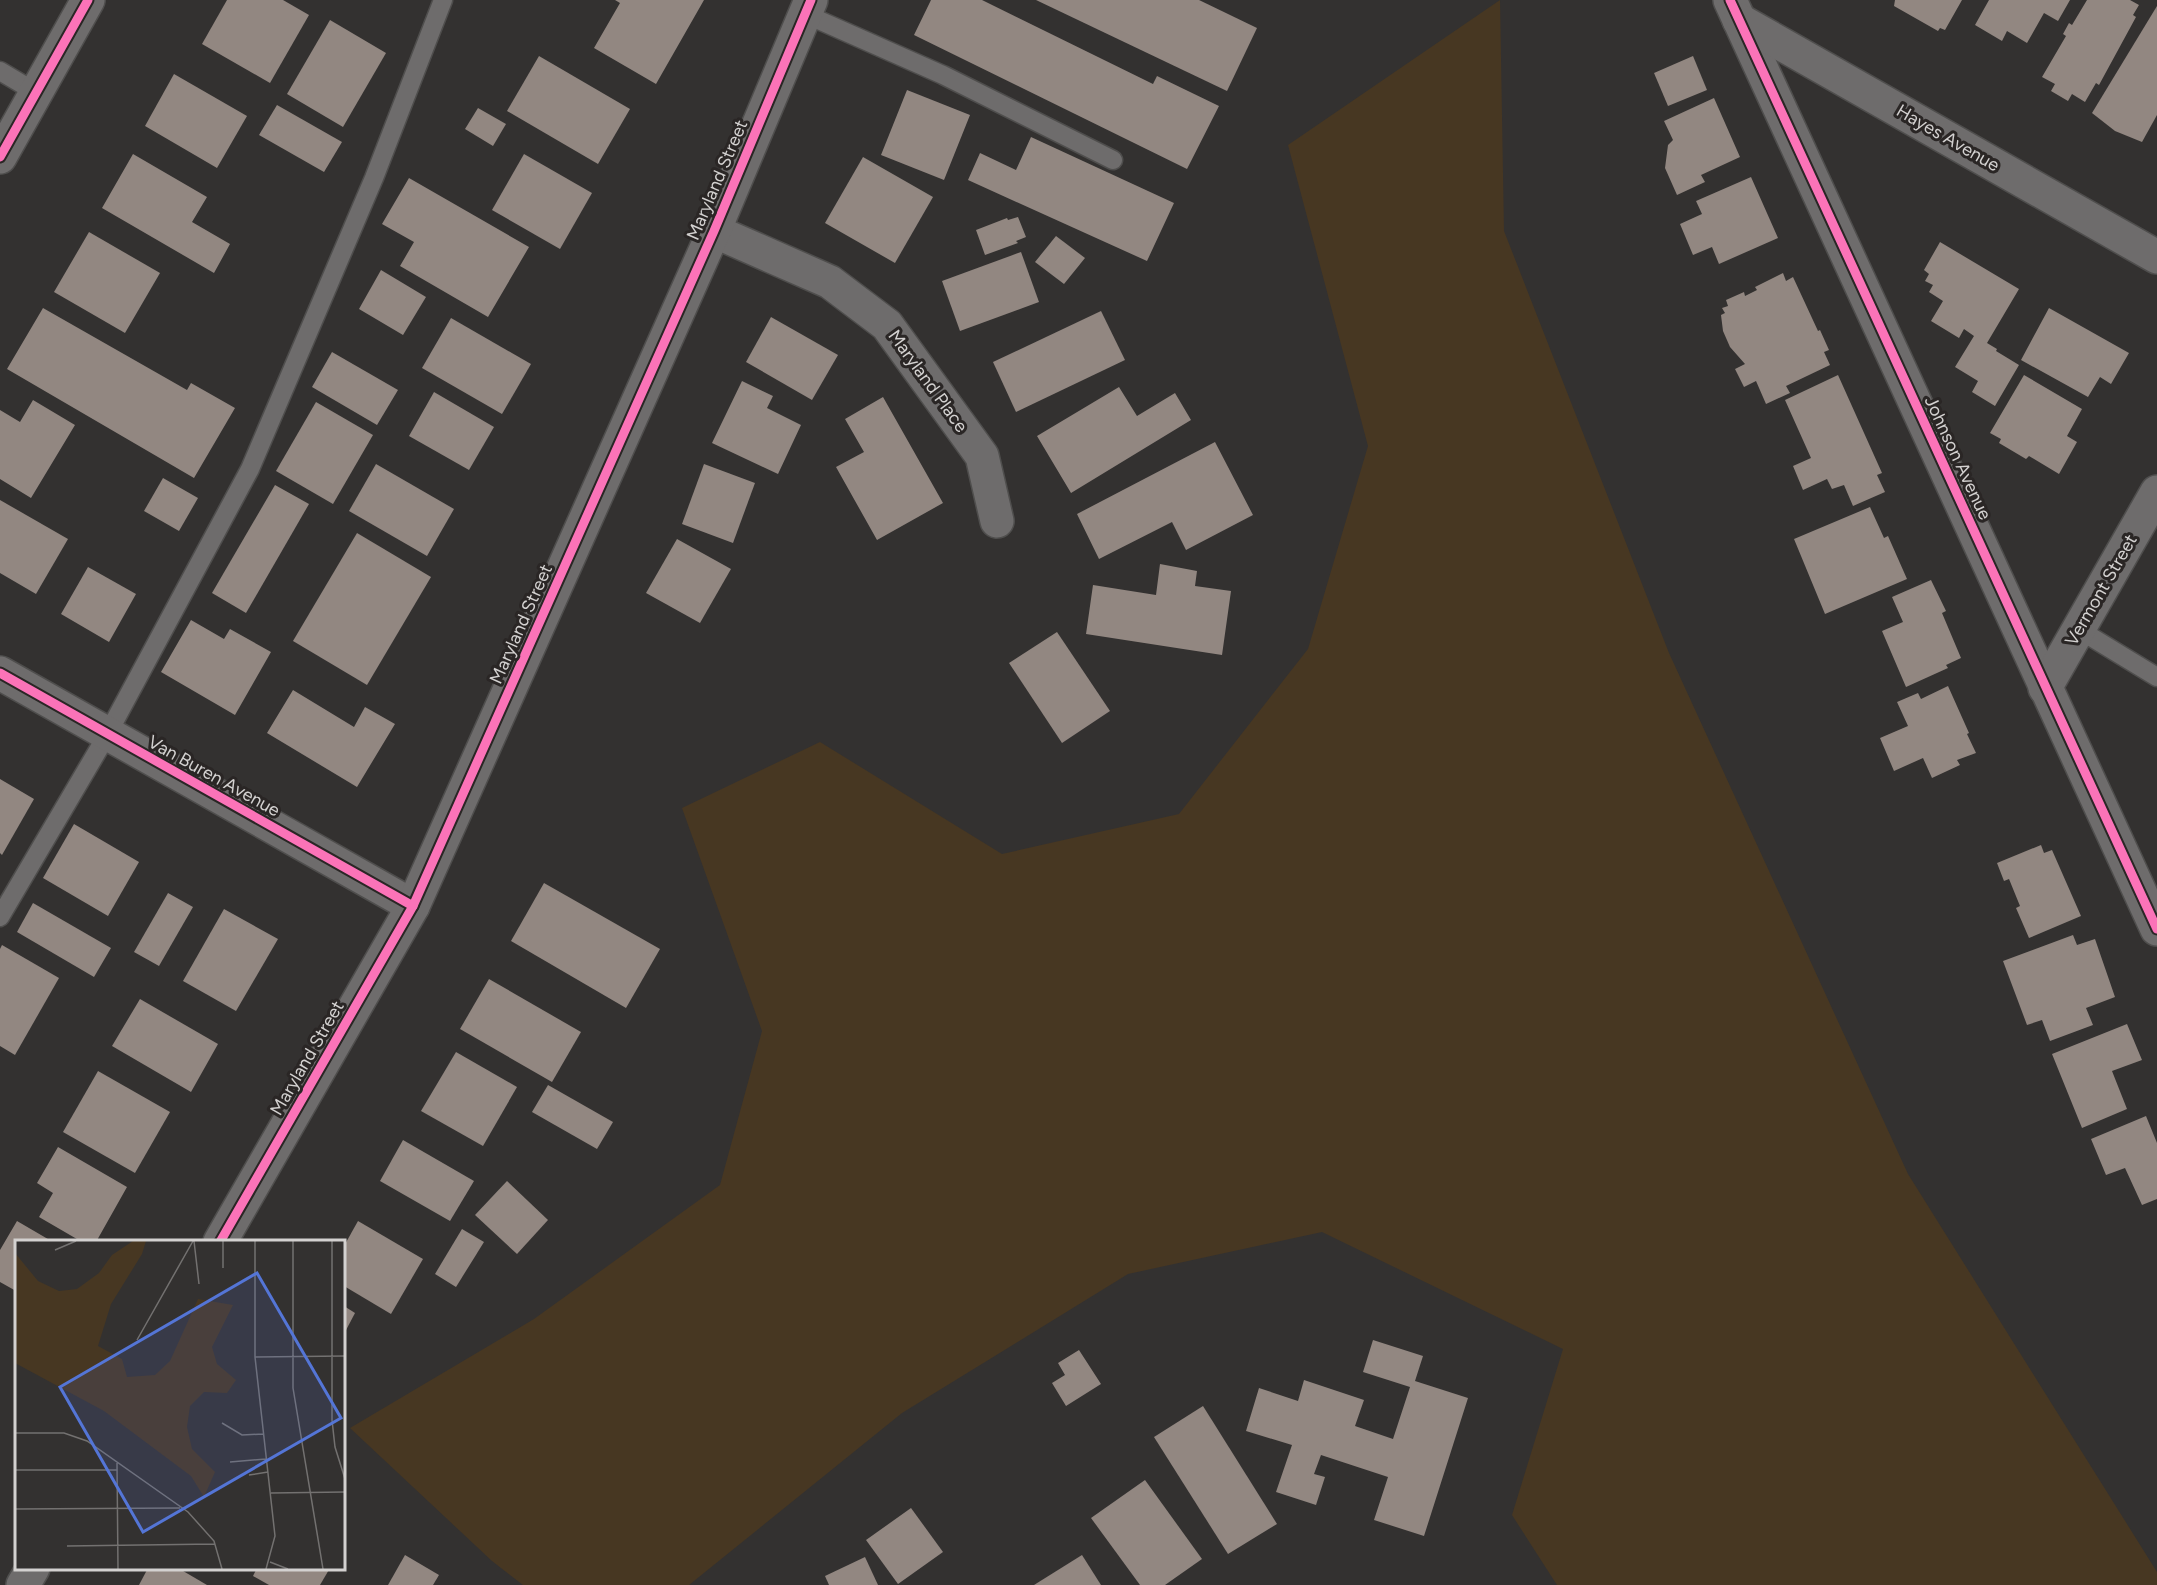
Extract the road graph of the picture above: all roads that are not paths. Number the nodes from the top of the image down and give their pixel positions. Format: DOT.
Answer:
graph roads {
  1 [pos="88,0"];
  2 [pos="443,0"];
  3 [pos="808,7"];
  4 [pos="1734,10"];
  5 [pos="0,71"];
  6 [pos="37,93"];
  7 [pos="0,157"];
  8 [pos="1113,160"];
  9 [pos="714,231"];
  10 [pos="2157,257"];
  11 [pos="2157,492"];
  12 [pos="997,520"];
  13 [pos="2078,629"];
  14 [pos="0,673"];
  15 [pos="2157,677"];
  16 [pos="2045,688"];
  17 [pos="107,735"];
  18 [pos="413,906"];
  19 [pos="0,917"];
  20 [pos="2157,929"];
  21 [pos="221,1240"];
  22 [pos="32,1570"];
  23 [pos="23,1585"];
  1 -- 6 [label="street"];
  2 -- 17 [label="lane"];
  3 -- 8 [label="lane"];
  3 -- 9 [label="street, Maryland Street"];
  4 -- 10 [label="street, Hayes Avenue"];
  4 -- 16 [label="street, Johnson Avenue"];
  5 -- 6 [label="lane"];
  6 -- 7 [label="street"];
  9 -- 12 [label="street, Maryland Place"];
  9 -- 18 [label="street, Maryland Street"];
  11 -- 13 [label="street, Vermont Street"];
  13 -- 15 [label="lane"];
  13 -- 16 [label="street, Vermont Street"];
  14 -- 17 [label="street, Van Buren Avenue"];
  16 -- 20 [label="street, Johnson Avenue"];
  17 -- 18 [label="street, Van Buren Avenue"];
  17 -- 19 [label="lane"];
  18 -- 21 [label="street, Maryland Street"];
  22 -- 23 [label="street"];
}
